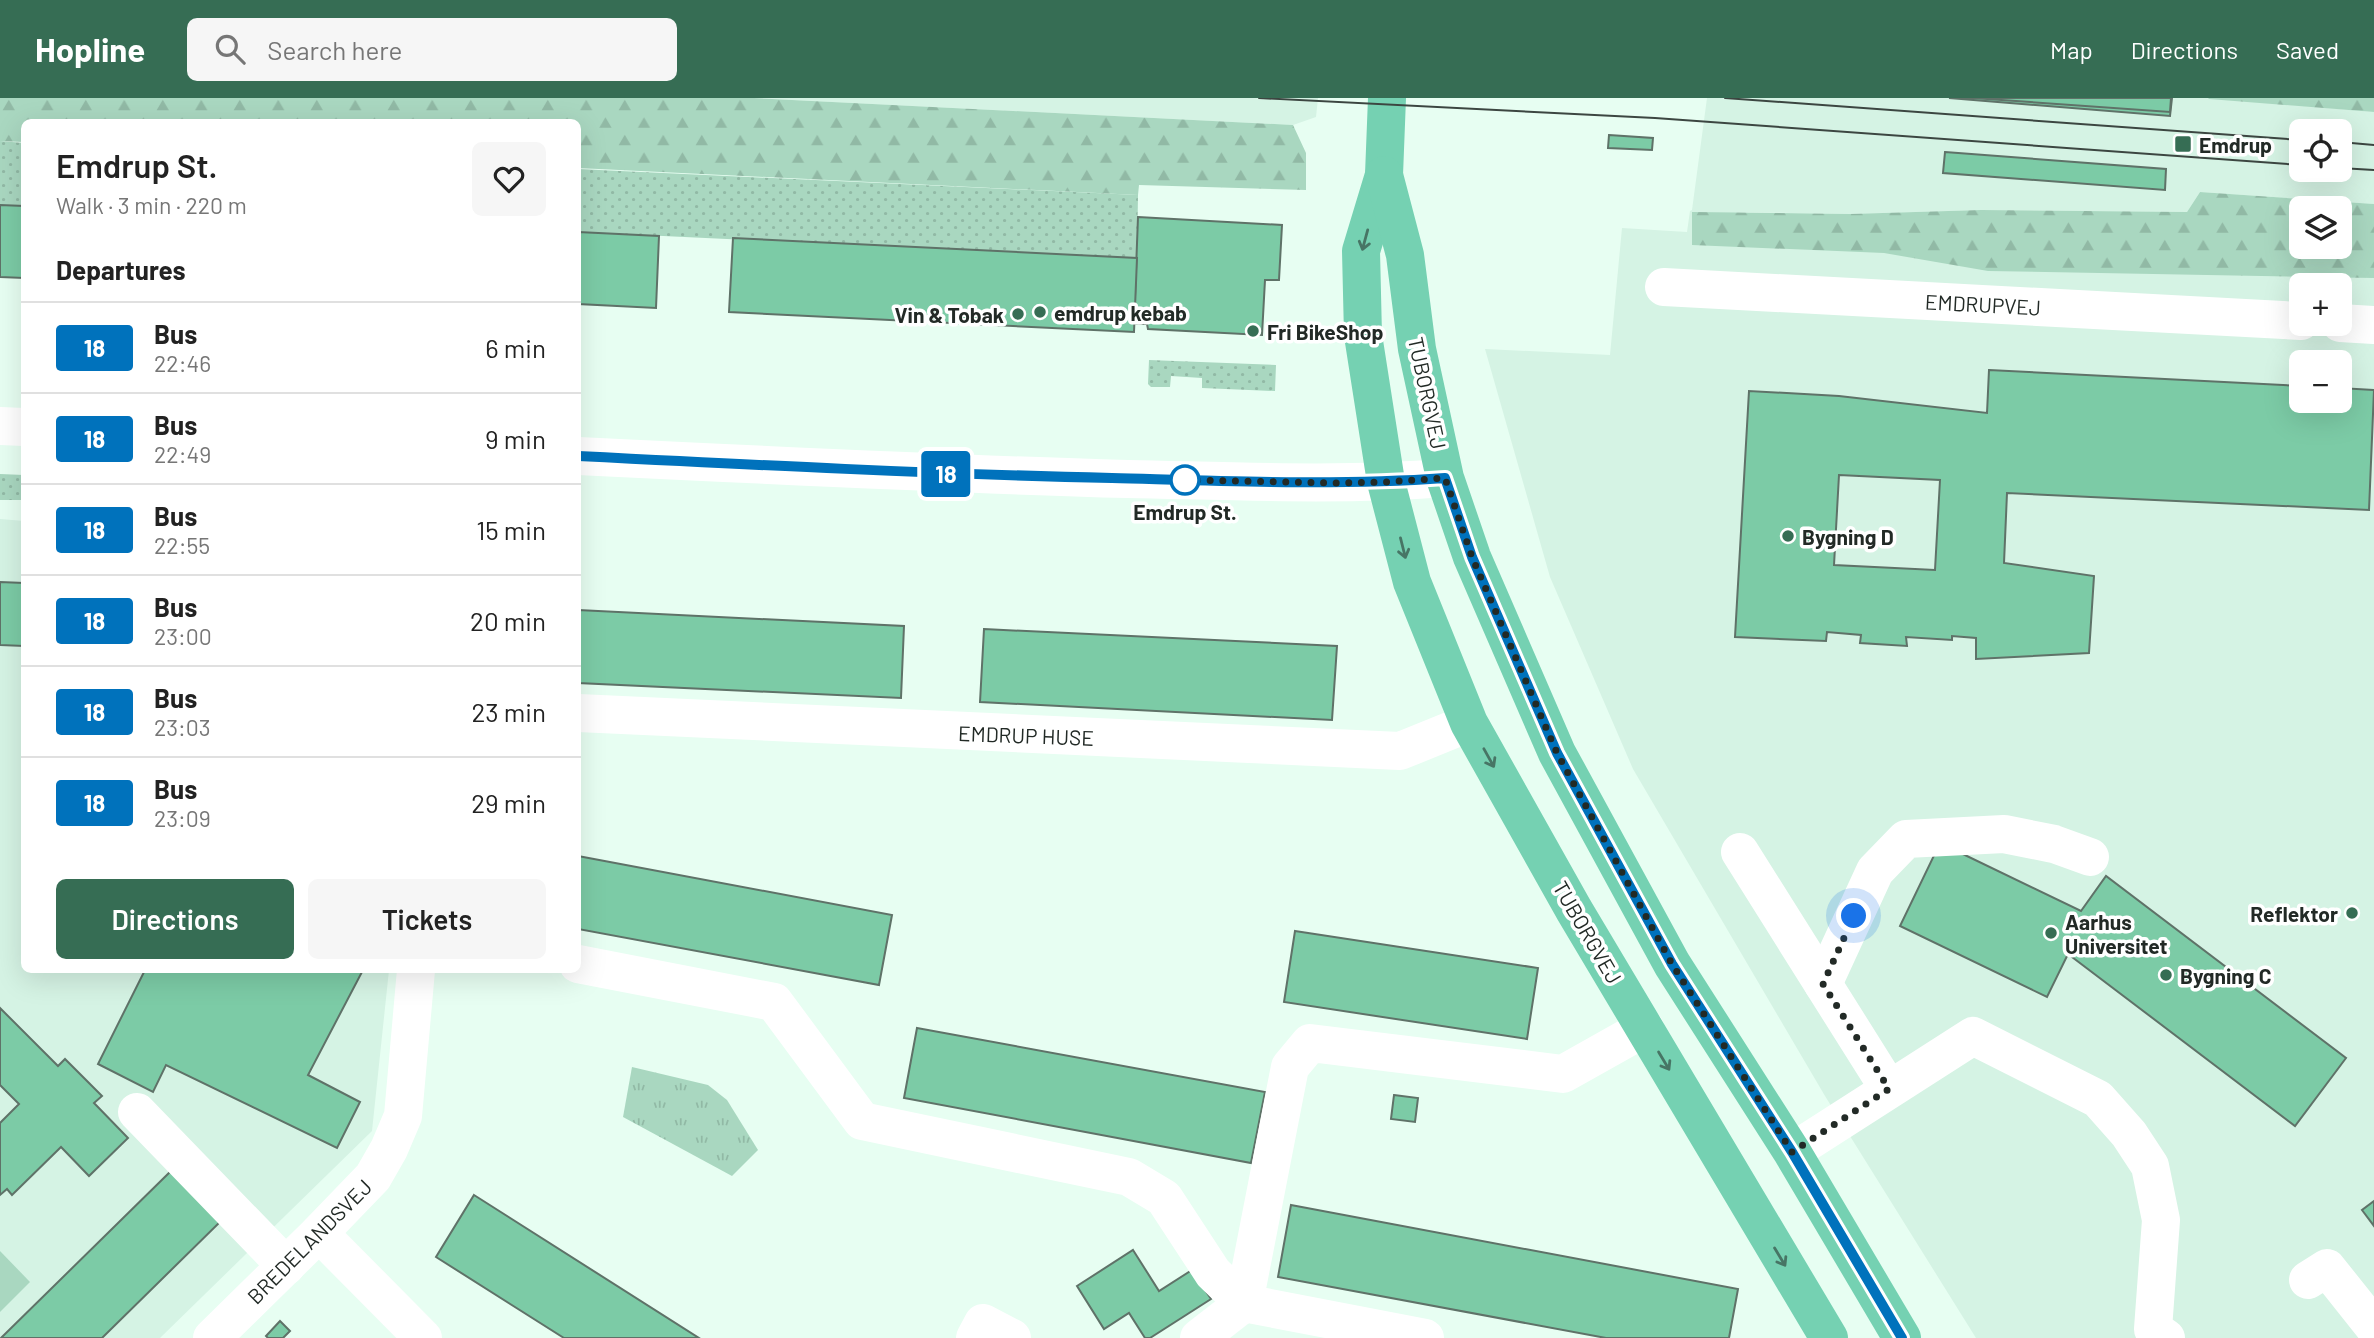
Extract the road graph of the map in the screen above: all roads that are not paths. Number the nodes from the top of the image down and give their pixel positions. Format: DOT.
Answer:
graph roads {
  1 [pos="1387,98"];
  2 [pos="1384,175"];
  3 [pos="1664,287"];
  4 [pos="2289,320"];
  5 [pos="2352,324"];
  6 [pos="2374,325"];
  7 [pos="0,426"];
  8 [pos="21,428"];
  9 [pos="581,456"];
  10 [pos="1445,478"];
  11 [pos="1386,482"];
  12 [pos="581,712"];
  13 [pos="1469,723"];
  14 [pos="1740,852"];
  15 [pos="2090,858"];
  16 [pos="581,965"];
  17 [pos="415,973"];
  18 [pos="1823,984"];
  19 [pos="1645,1028"];
  20 [pos="1889,1089"];
  21 [pos="137,1112"];
  22 [pos="1792,1152"];
  23 [pos="319,1233"];
  24 [pos="286,1266"];
  25 [pos="2308,1280"];
  26 [pos="1244,1303"];
  27 [pos="2374,1327"];
  28 [pos="212,1338"];
  29 [pos="423,1338"];
  30 [pos="975,1338"];
  31 [pos="1012,1338"];
  32 [pos="1199,1338"];
  33 [pos="1425,1338"];
  34 [pos="1829,1338"];
  35 [pos="1902,1338"];
  36 [pos="2166,1338"];
  1 -- 2 [label="main road, TUBORGVEJ"];
  2 -- 10 [label="main road, TUBORGVEJ"];
  2 -- 11 [label="main road, TUBORGVEJ, one-way"];
  3 -- 4 [label="street, EMDRUPVEJ"];
  5 -- 6 [label="street"];
  7 -- 8 [label="street"];
  9 -- 11 [label="street"];
  10 -- 11 [label="street"];
  10 -- 22 [label="main road, TUBORGVEJ"];
  11 -- 13 [label="main road, TUBORGVEJ, one-way"];
  12 -- 13 [label="street, EMDRUP HUSE"];
  13 -- 19 [label="main road, TUBORGVEJ, one-way"];
  14 -- 18 [label="street"];
  15 -- 18 [label="street"];
  16 -- 26 [label="street"];
  17 -- 23 [label="street, BREDELANDSVEJ"];
  18 -- 20 [label="street"];
  19 -- 26 [label="street"];
  19 -- 34 [label="main road, TUBORGVEJ, one-way"];
  20 -- 22 [label="street"];
  20 -- 36 [label="street"];
  21 -- 24 [label="street"];
  22 -- 35 [label="main road, TUBORGVEJ"];
  23 -- 24 [label="street, BREDELANDSVEJ"];
  23 -- 29 [label="street"];
  24 -- 28 [label="street, BREDELANDSVEJ"];
  25 -- 27 [label="street"];
  26 -- 32 [label="street"];
  26 -- 33 [label="street"];
  30 -- 31 [label="street"];
}
